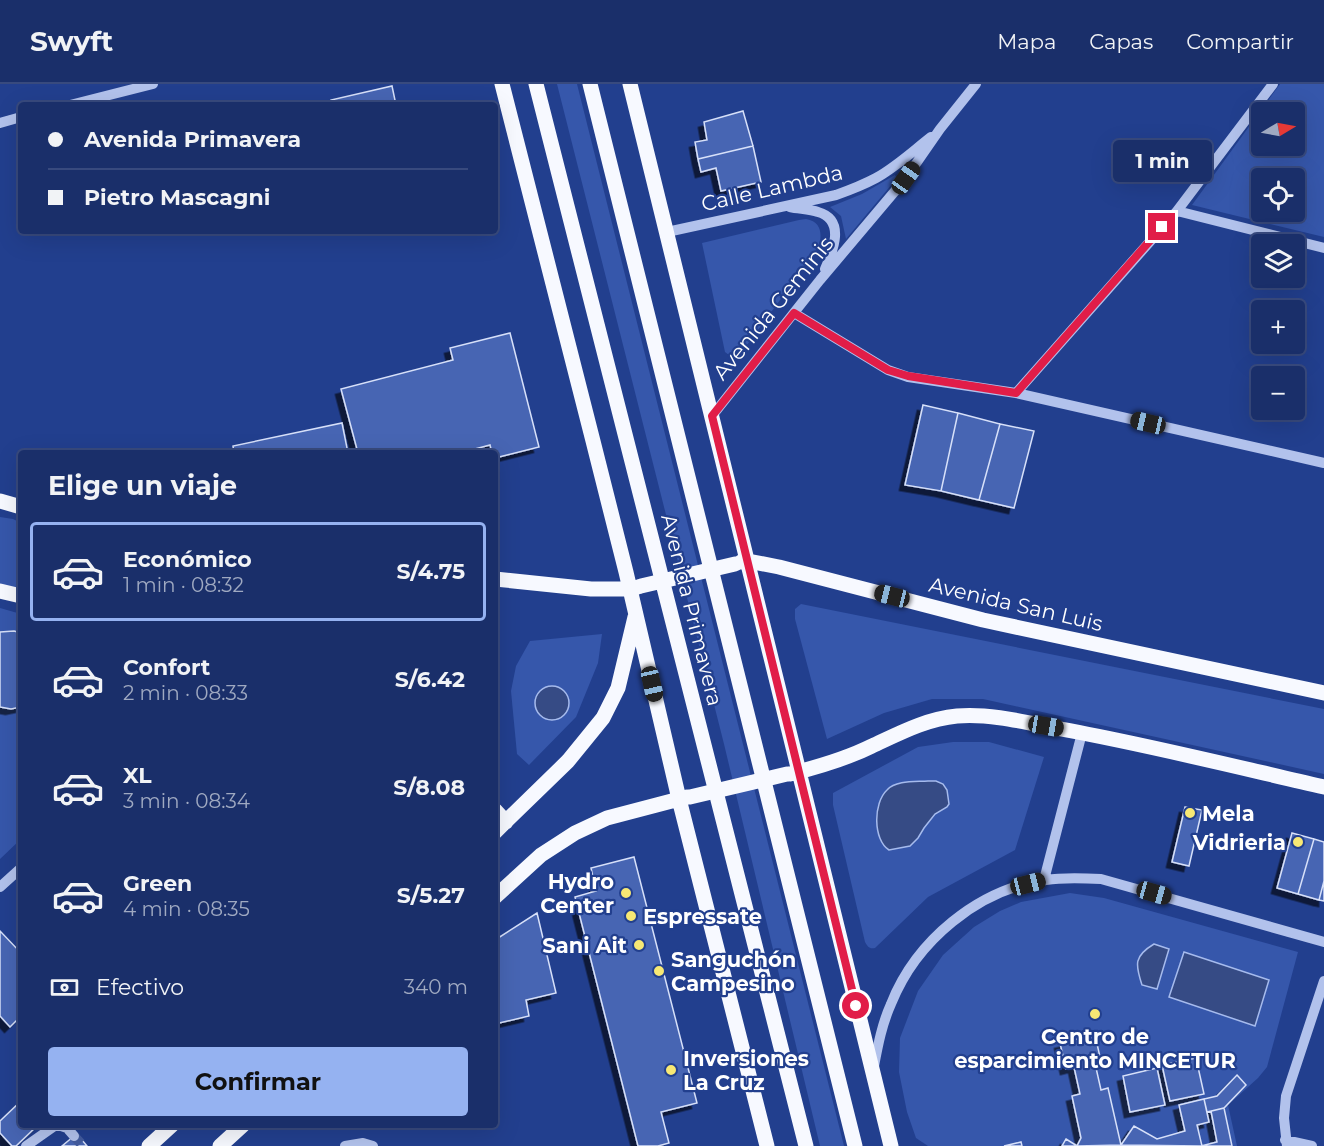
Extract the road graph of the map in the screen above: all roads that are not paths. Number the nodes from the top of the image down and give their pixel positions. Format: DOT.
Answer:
graph roads {
  1 [pos="153,84"];
  2 [pos="502,84"];
  3 [pos="536,84"];
  4 [pos="590,84"];
  5 [pos="630,84"];
  6 [pos="976,84"];
  7 [pos="1273,84"];
  8 [pos="81,102"];
  9 [pos="18,118"];
  10 [pos="0,123"];
  11 [pos="940,129"];
  12 [pos="784,206"];
  13 [pos="1177,210"];
  14 [pos="667,232"];
  15 [pos="1324,248"];
  16 [pos="820,280"];
  17 [pos="794,313"];
  18 [pos="1016,393"];
  19 [pos="712,416"];
  20 [pos="1324,464"];
  21 [pos="0,501"];
  22 [pos="18,506"];
  23 [pos="741,562"];
  24 [pos="498,579"];
  25 [pos="635,587"];
  26 [pos="0,591"];
  27 [pos="18,595"];
  28 [pos="636,614"];
  29 [pos="1324,693"];
  30 [pos="1082,733"];
  31 [pos="793,773"];
  32 [pos="1324,787"];
  33 [pos="685,798"];
  34 [pos="501,827"];
  35 [pos="18,871"];
  36 [pos="1044,880"];
  37 [pos="0,887"];
  38 [pos="498,894"];
  39 [pos="1324,942"];
  40 [pos="1324,981"];
  41 [pos="873,1072"];
  42 [pos="53,1128"];
  43 [pos="68,1128"];
  44 [pos="169,1128"];
  45 [pos="240,1128"];
  46 [pos="74,1136"];
  47 [pos="1286,1143"];
  48 [pos="26,1146"];
  49 [pos="149,1146"];
  50 [pos="220,1146"];
  51 [pos="345,1146"];
  52 [pos="373,1146"];
  53 [pos="767,1146"];
  54 [pos="806,1146"];
  55 [pos="855,1146"];
  56 [pos="891,1146"];
  57 [pos="1312,1146"];
  1 -- 8 [label="street"];
  2 -- 25 [label="main road"];
  3 -- 54 [label="main road, Avenida Primavera"];
  4 -- 55 [label="main road, Avenida Primavera"];
  5 -- 14 [label="main road"];
  6 -- 11 [label="street, Avenida Geminis"];
  7 -- 13 [label="street"];
  9 -- 10 [label="street"];
  11 -- 12 [label="street, Calle Lambda"];
  11 -- 16 [label="street, Avenida Geminis"];
  12 -- 14 [label="street, Calle Lambda"];
  12 -- 16 [label="street"];
  13 -- 15 [label="street"];
  13 -- 18 [label="street"];
  14 -- 19 [label="main road"];
  16 -- 17 [label="street, Avenida Geminis"];
  17 -- 18 [label="street"];
  17 -- 19 [label="street, Avenida Geminis"];
  18 -- 20 [label="street"];
  19 -- 23 [label="main road"];
  21 -- 22 [label="main road"];
  23 -- 25 [label="main road, Avenida San Luis, bridge"];
  23 -- 29 [label="main road, Avenida San Luis"];
  23 -- 31 [label="main road"];
  24 -- 25 [label="main road, Avenida San Luis"];
  25 -- 28 [label="main road"];
  26 -- 27 [label="main road"];
  28 -- 33 [label="main road"];
  28 -- 34 [label="main road"];
  30 -- 31 [label="main road"];
  30 -- 32 [label="main road"];
  30 -- 36 [label="street"];
  31 -- 33 [label="main road, bridge"];
  31 -- 41 [label="main road"];
  33 -- 38 [label="main road"];
  33 -- 53 [label="main road"];
  35 -- 37 [label="street"];
  36 -- 39 [label="street"];
  36 -- 41 [label="street"];
  40 -- 47 [label="street"];
  41 -- 56 [label="main road"];
  42 -- 48 [label="street"];
  43 -- 46 [label="street"];
  44 -- 49 [label="main road"];
  45 -- 50 [label="main road"];
  47 -- 57 [label="street"];
  51 -- 52 [label="street"];
}
